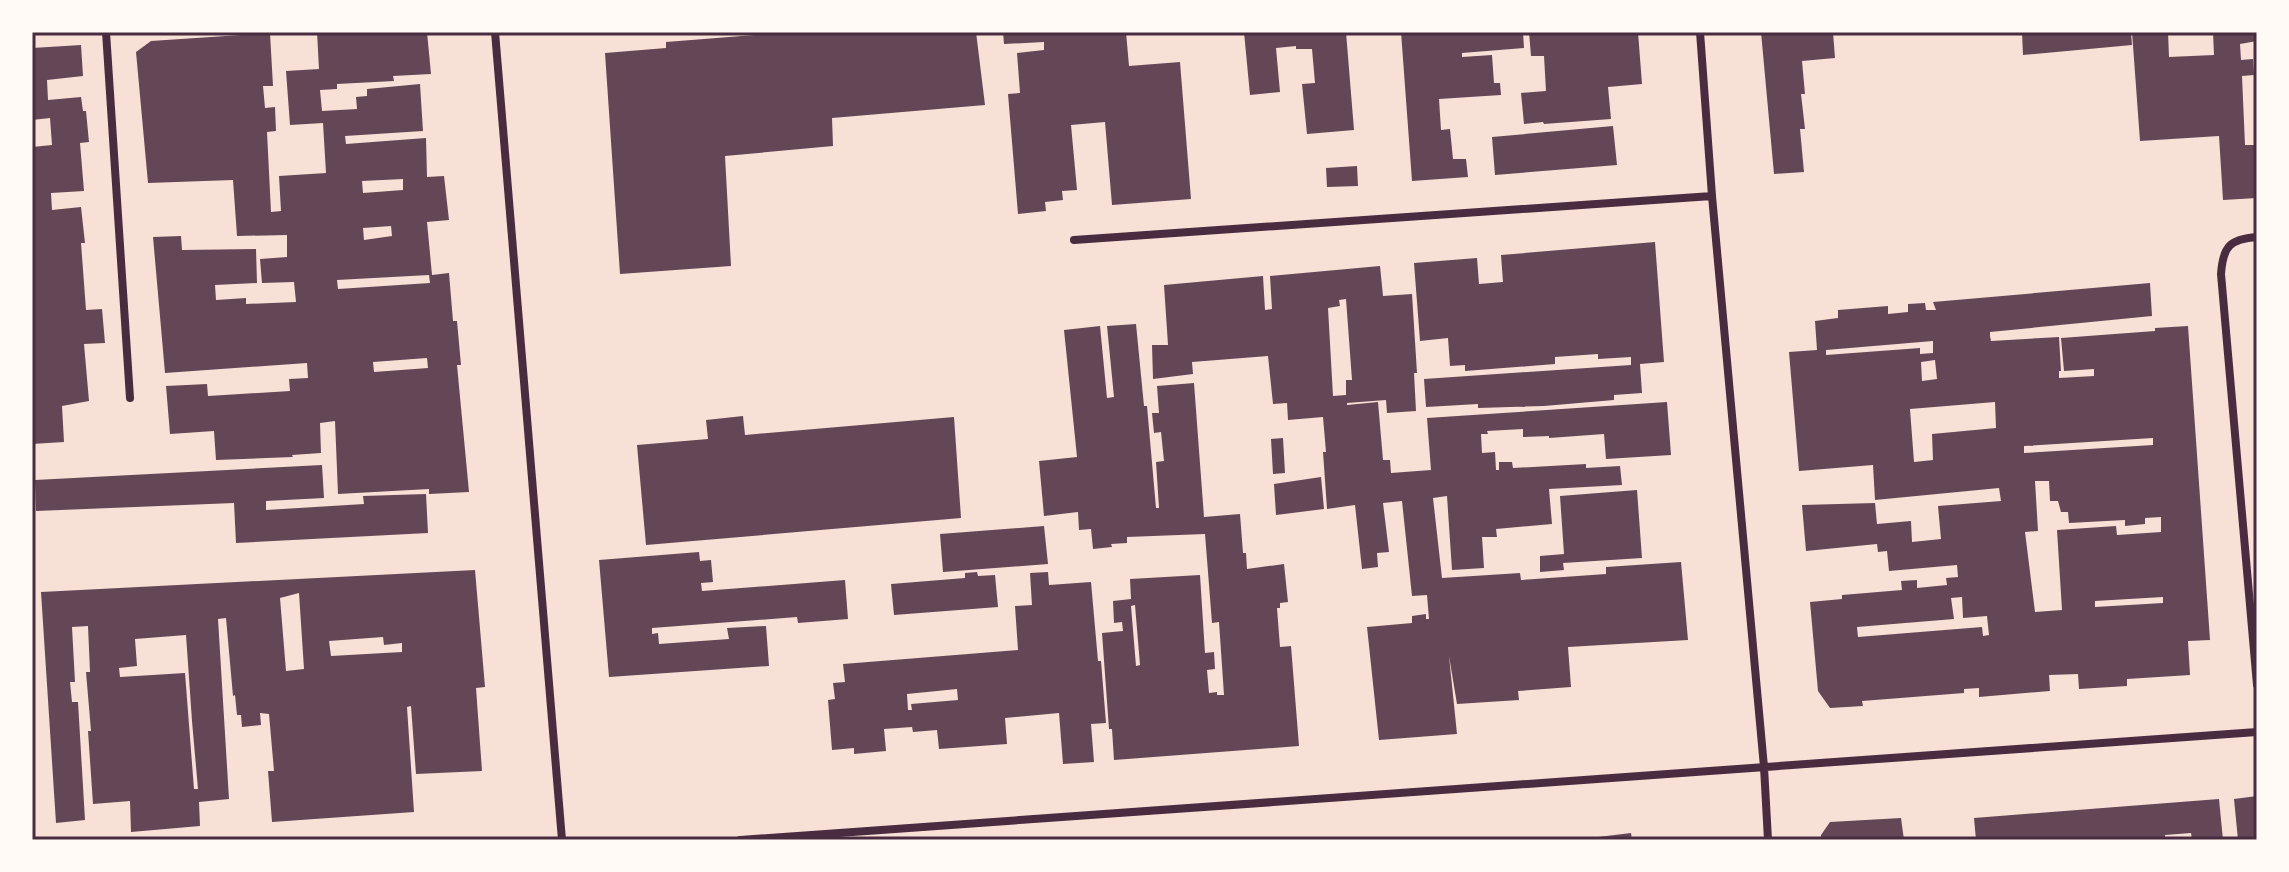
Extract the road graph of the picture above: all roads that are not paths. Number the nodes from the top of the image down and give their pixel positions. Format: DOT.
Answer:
graph roads {
  1 [pos="106,32"];
  2 [pos="495,32"];
  3 [pos="1700,32"];
  4 [pos="1712,196"];
  5 [pos="2257,237"];
  6 [pos="1074,240"];
  7 [pos="130,398"];
  8 [pos="2257,685"];
  9 [pos="2257,732"];
  10 [pos="1764,767"];
  11 [pos="562,840"];
  12 [pos="740,840"];
  13 [pos="1768,840"];
  1 -- 7 [label="street"];
  2 -- 11 [label="street"];
  3 -- 4 [label="street"];
  4 -- 6 [label="street"];
  4 -- 10 [label="street"];
  5 -- 8 [label="street"];
  9 -- 10 [label="street"];
  10 -- 12 [label="street"];
  10 -- 13 [label="street"];
}
